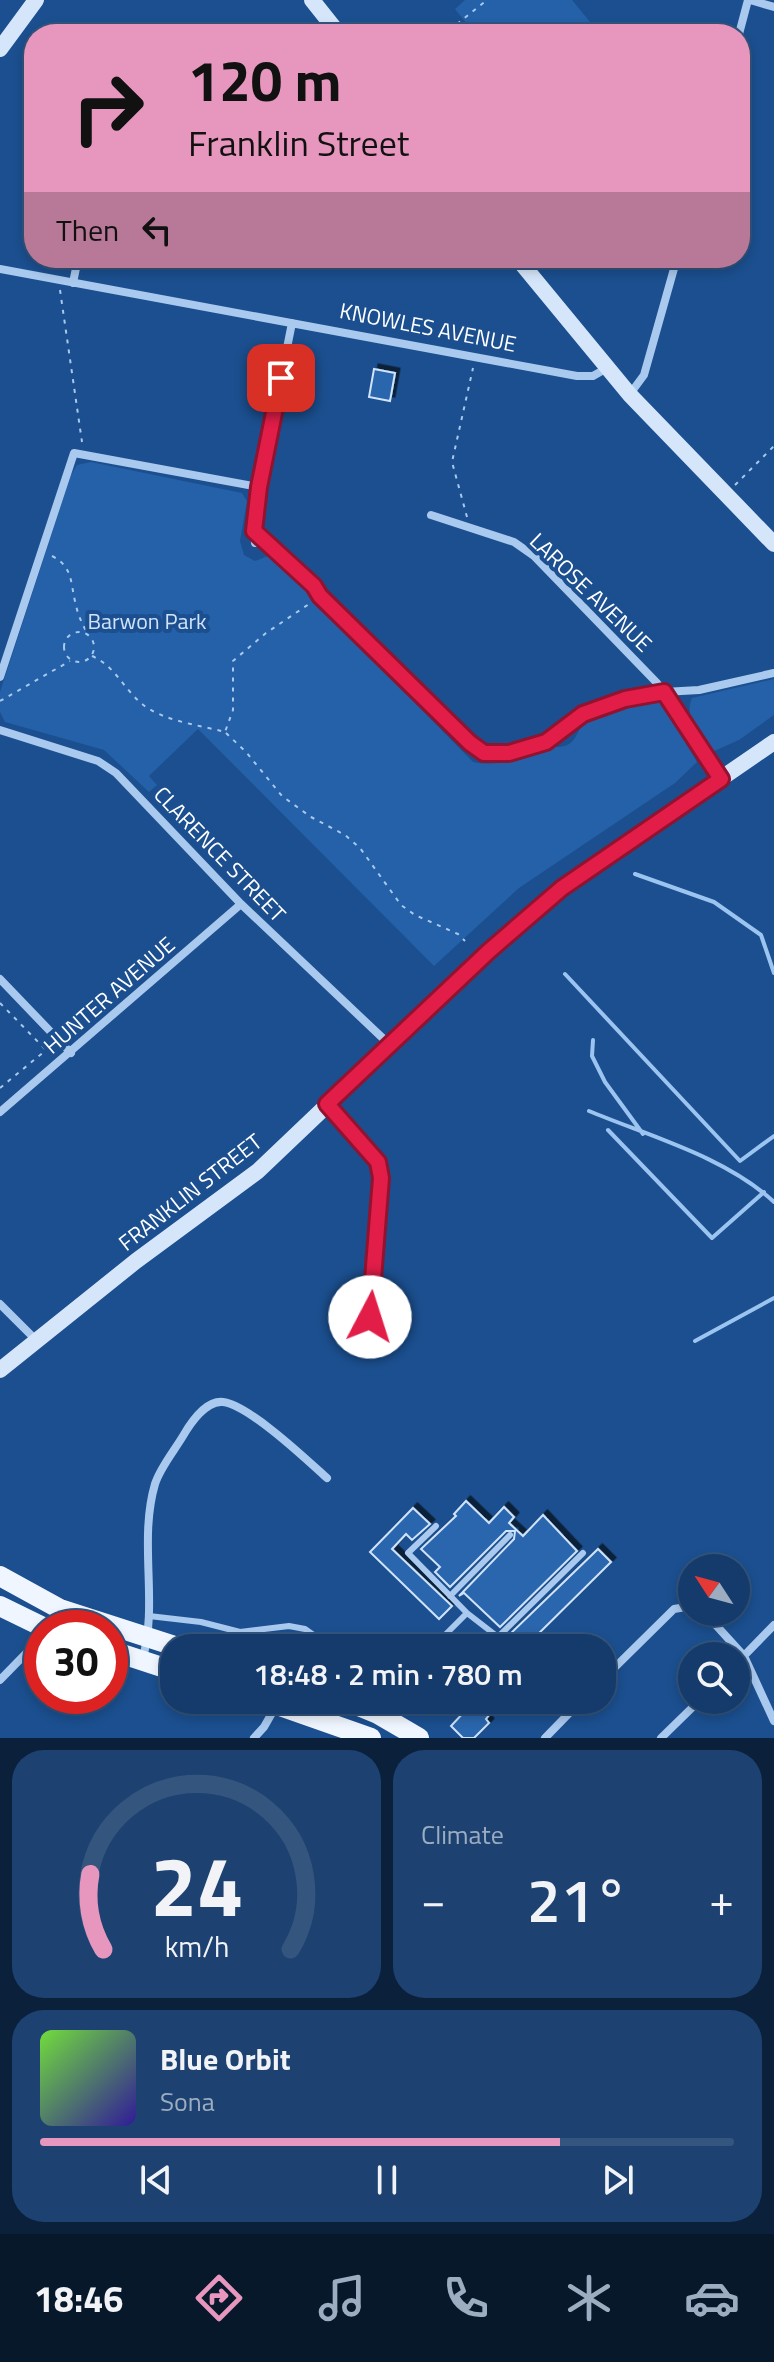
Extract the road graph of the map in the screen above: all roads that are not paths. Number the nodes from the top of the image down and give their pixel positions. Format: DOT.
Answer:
graph roads {
  1 [pos="36,0"];
  2 [pos="312,0"];
  3 [pos="749,0"];
  4 [pos="774,7"];
  5 [pos="331,24"];
  6 [pos="742,24"];
  7 [pos="0,49"];
  8 [pos="76,268"];
  9 [pos="525,268"];
  10 [pos="674,268"];
  11 [pos="0,269"];
  12 [pos="73,283"];
  13 [pos="292,323"];
  14 [pos="607,368"];
  15 [pos="630,395"];
  16 [pos="259,487"];
  17 [pos="431,515"];
  18 [pos="254,531"];
  19 [pos="255,543"];
  20 [pos="774,544"];
  21 [pos="774,673"];
  22 [pos="0,677"];
  23 [pos="664,692"];
  24 [pos="0,730"];
  25 [pos="774,742"];
  26 [pos="721,779"];
  27 [pos="241,904"];
  28 [pos="0,979"];
  29 [pos="390,1045"];
  30 [pos="71,1053"];
  31 [pos="327,1104"];
  32 [pos="0,1112"];
  33 [pos="0,1304"];
  34 [pos="36,1340"];
  35 [pos="384,1347"];
  36 [pos="0,1370"];
  37 [pos="327,1478"];
  38 [pos="436,1526"];
  39 [pos="510,1535"];
  40 [pos="583,1553"];
  41 [pos="0,1576"];
  42 [pos="450,1596"];
  43 [pos="0,1606"];
  44 [pos="678,1608"];
  45 [pos="60,1609"];
  46 [pos="467,1613"];
  47 [pos="149,1616"];
  48 [pos="24,1617"];
  49 [pos="774,1625"];
  50 [pos="717,1626"];
  51 [pos="312,1634"];
  52 [pos="446,1634"];
  53 [pos="149,1637"];
  54 [pos="160,1641"];
  55 [pos="731,1642"];
  56 [pos="750,1650"];
  57 [pos="24,1655"];
  58 [pos="128,1656"];
  59 [pos="142,1661"];
  60 [pos="616,1666"];
  61 [pos="160,1667"];
  62 [pos="750,1669"];
  63 [pos="0,1680"];
  64 [pos="269,1714"];
  65 [pos="306,1714"];
  66 [pos="390,1714"];
  67 [pos="570,1714"];
  68 [pos="686,1714"];
  69 [pos="774,1721"];
  70 [pos="550,1736"];
  71 [pos="254,1738"];
  72 [pos="371,1738"];
  73 [pos="419,1738"];
  74 [pos="661,1738"];
  1 -- 7 [label="street"];
  2 -- 5 [label="street"];
  3 -- 4 [label="street"];
  3 -- 6 [label="street"];
  8 -- 12 [label="street"];
  9 -- 14 [label="street"];
  10 -- 15 [label="street"];
  11 -- 12 [label="street, KNOWLES AVENUE"];
  12 -- 13 [label="street, KNOWLES AVENUE"];
  13 -- 14 [label="street, KNOWLES AVENUE"];
  13 -- 16 [label="street"];
  14 -- 15 [label="street"];
  15 -- 20 [label="street"];
  16 -- 18 [label="street"];
  16 -- 22 [label="street"];
  17 -- 23 [label="street, LAROSE AVENUE"];
  18 -- 19 [label="street"];
  18 -- 23 [label="street"];
  21 -- 23 [label="street"];
  23 -- 26 [label="street, LAROSE AVENUE"];
  24 -- 27 [label="street, CLARENCE STREET"];
  25 -- 26 [label="street, FRANKLIN STREET"];
  26 -- 29 [label="street, FRANKLIN STREET"];
  27 -- 29 [label="street, CLARENCE STREET"];
  27 -- 30 [label="street, HUNTER AVENUE"];
  28 -- 30 [label="street"];
  29 -- 31 [label="street, FRANKLIN STREET"];
  30 -- 32 [label="street, HUNTER AVENUE"];
  31 -- 34 [label="street, FRANKLIN STREET"];
  31 -- 35 [label="street"];
  33 -- 34 [label="street"];
  34 -- 36 [label="street, FRANKLIN STREET"];
  37 -- 47 [label="street"];
  38 -- 42 [label="lane"];
  39 -- 42 [label="lane"];
  40 -- 46 [label="lane"];
  41 -- 45 [label="main road"];
  42 -- 46 [label="lane"];
  43 -- 48 [label="main road"];
  44 -- 60 [label="street"];
  45 -- 53 [label="main road"];
  46 -- 52 [label="lane"];
  47 -- 51 [label="lane"];
  47 -- 53 [label="street"];
  49 -- 56 [label="street"];
  50 -- 55 [label="street"];
  53 -- 54 [label="main road"];
  53 -- 59 [label="street"];
  57 -- 63 [label="street"];
  58 -- 59 [label="main road"];
  59 -- 61 [label="main road"];
  62 -- 69 [label="street"];
  64 -- 71 [label="street"];
  65 -- 72 [label="main road"];
  66 -- 73 [label="main road"];
  67 -- 70 [label="street"];
  68 -- 74 [label="street"];
}
